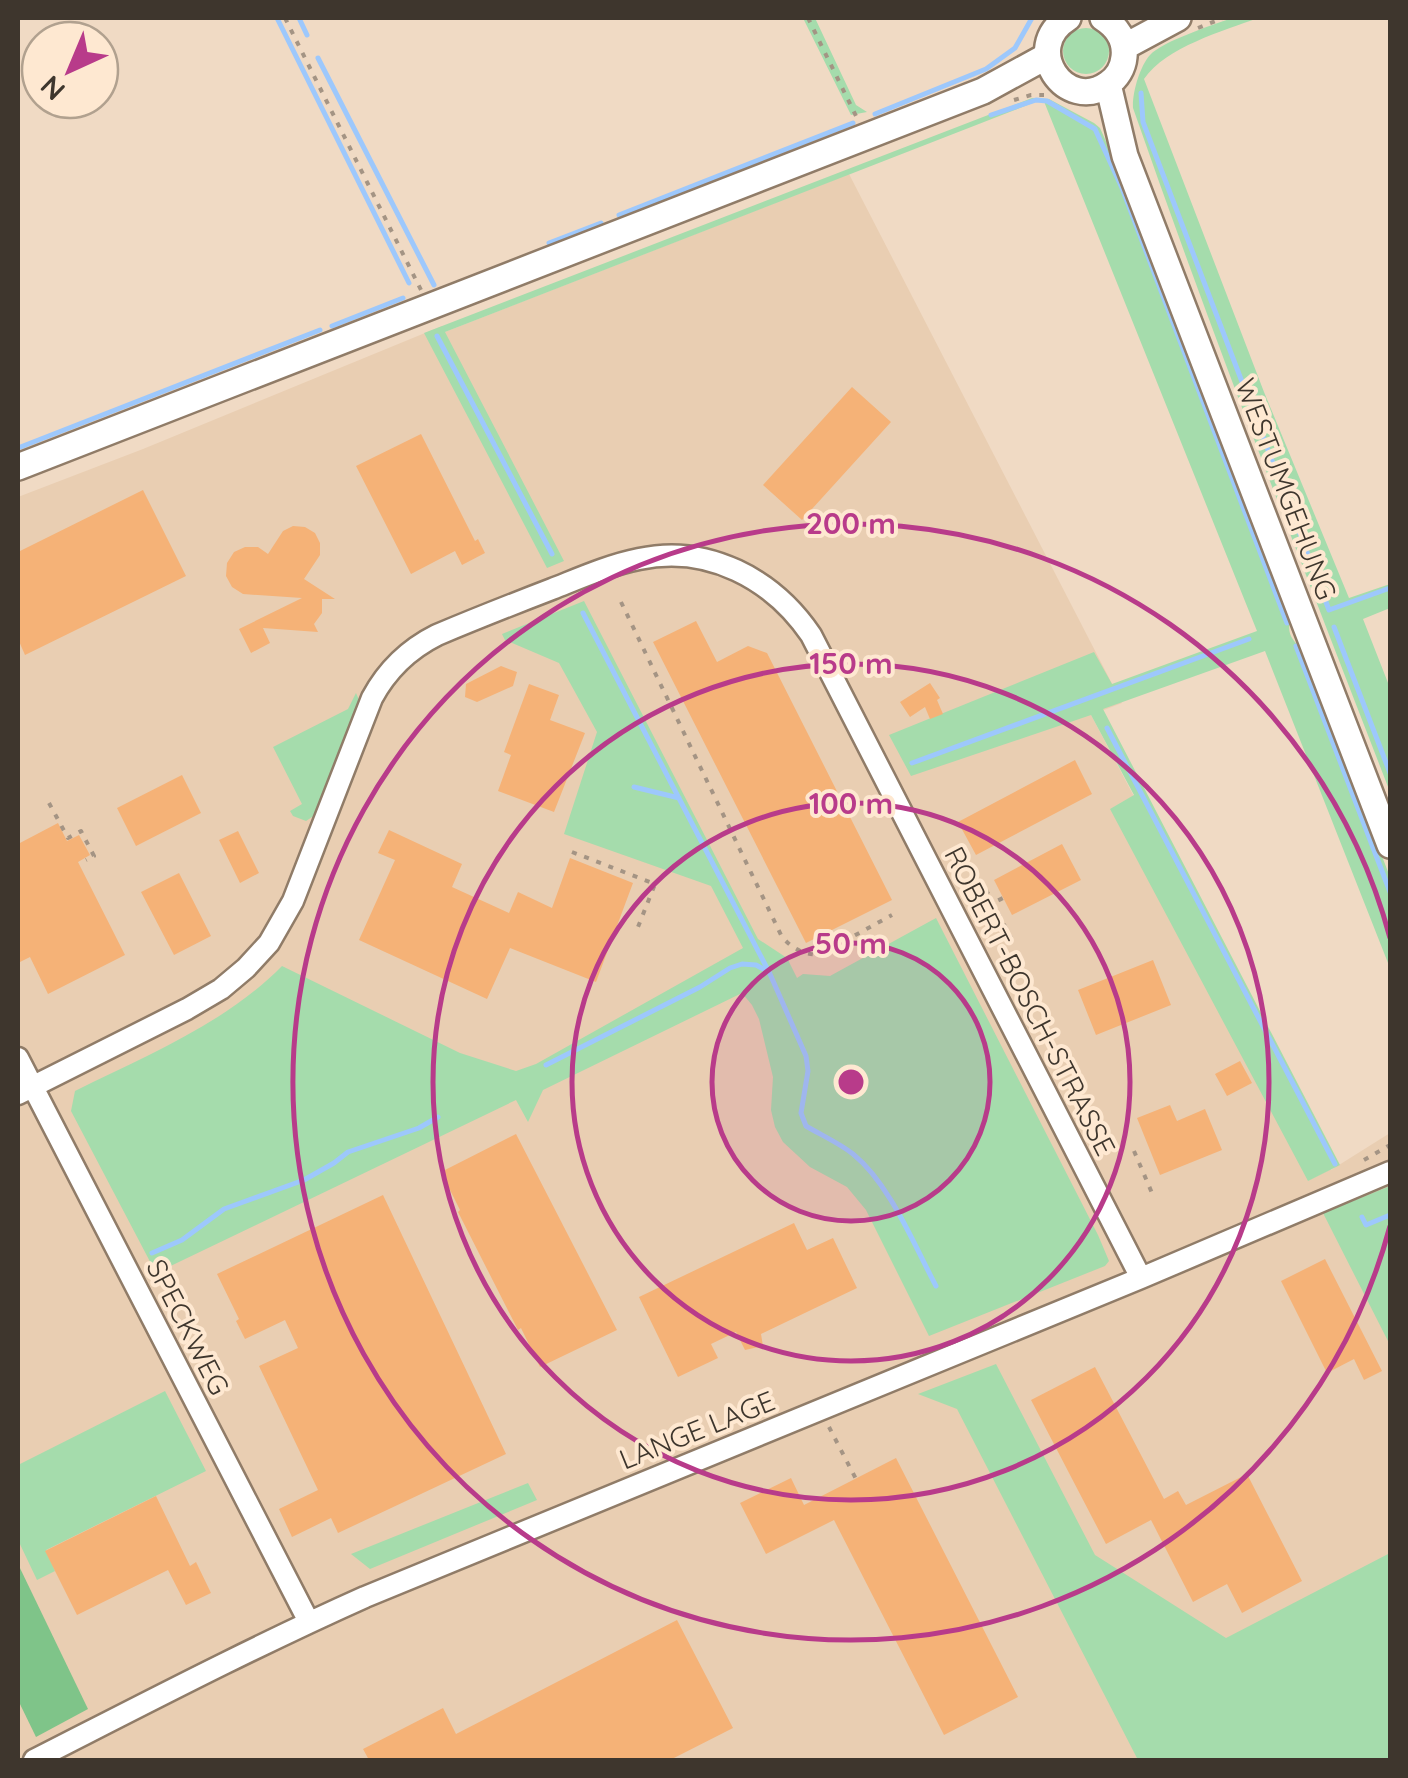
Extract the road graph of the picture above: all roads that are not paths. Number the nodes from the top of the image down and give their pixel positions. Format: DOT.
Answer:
graph roads {
  1 [pos="1068,18"];
  2 [pos="1163,18"];
  3 [pos="1178,18"];
  4 [pos="1114,31"];
  5 [pos="1051,65"];
  6 [pos="1098,87"];
  7 [pos="18,467"];
  8 [pos="1390,844"];
  9 [pos="18,1058"];
  10 [pos="25,1090"];
  11 [pos="1390,1172"];
  12 [pos="1141,1278"];
  13 [pos="309,1622"];
  14 [pos="34,1760"];
  1 -- 5 [label="main road"];
  2 -- 4 [label="main road"];
  3 -- 4 [label="main road"];
  4 -- 6 [label="main road"];
  5 -- 6 [label="main road"];
  5 -- 7 [label="main road"];
  6 -- 8 [label="main road, WESTUMGEHUNG"];
  9 -- 10 [label="street, SPECKWEG"];
  10 -- 12 [label="street, ROBERT-BOSCH-STRASSE"];
  10 -- 13 [label="street, SPECKWEG"];
  11 -- 12 [label="street, LANGE LAGE"];
  12 -- 13 [label="street, LANGE LAGE"];
  13 -- 14 [label="street, LANGE LAGE"];
}
